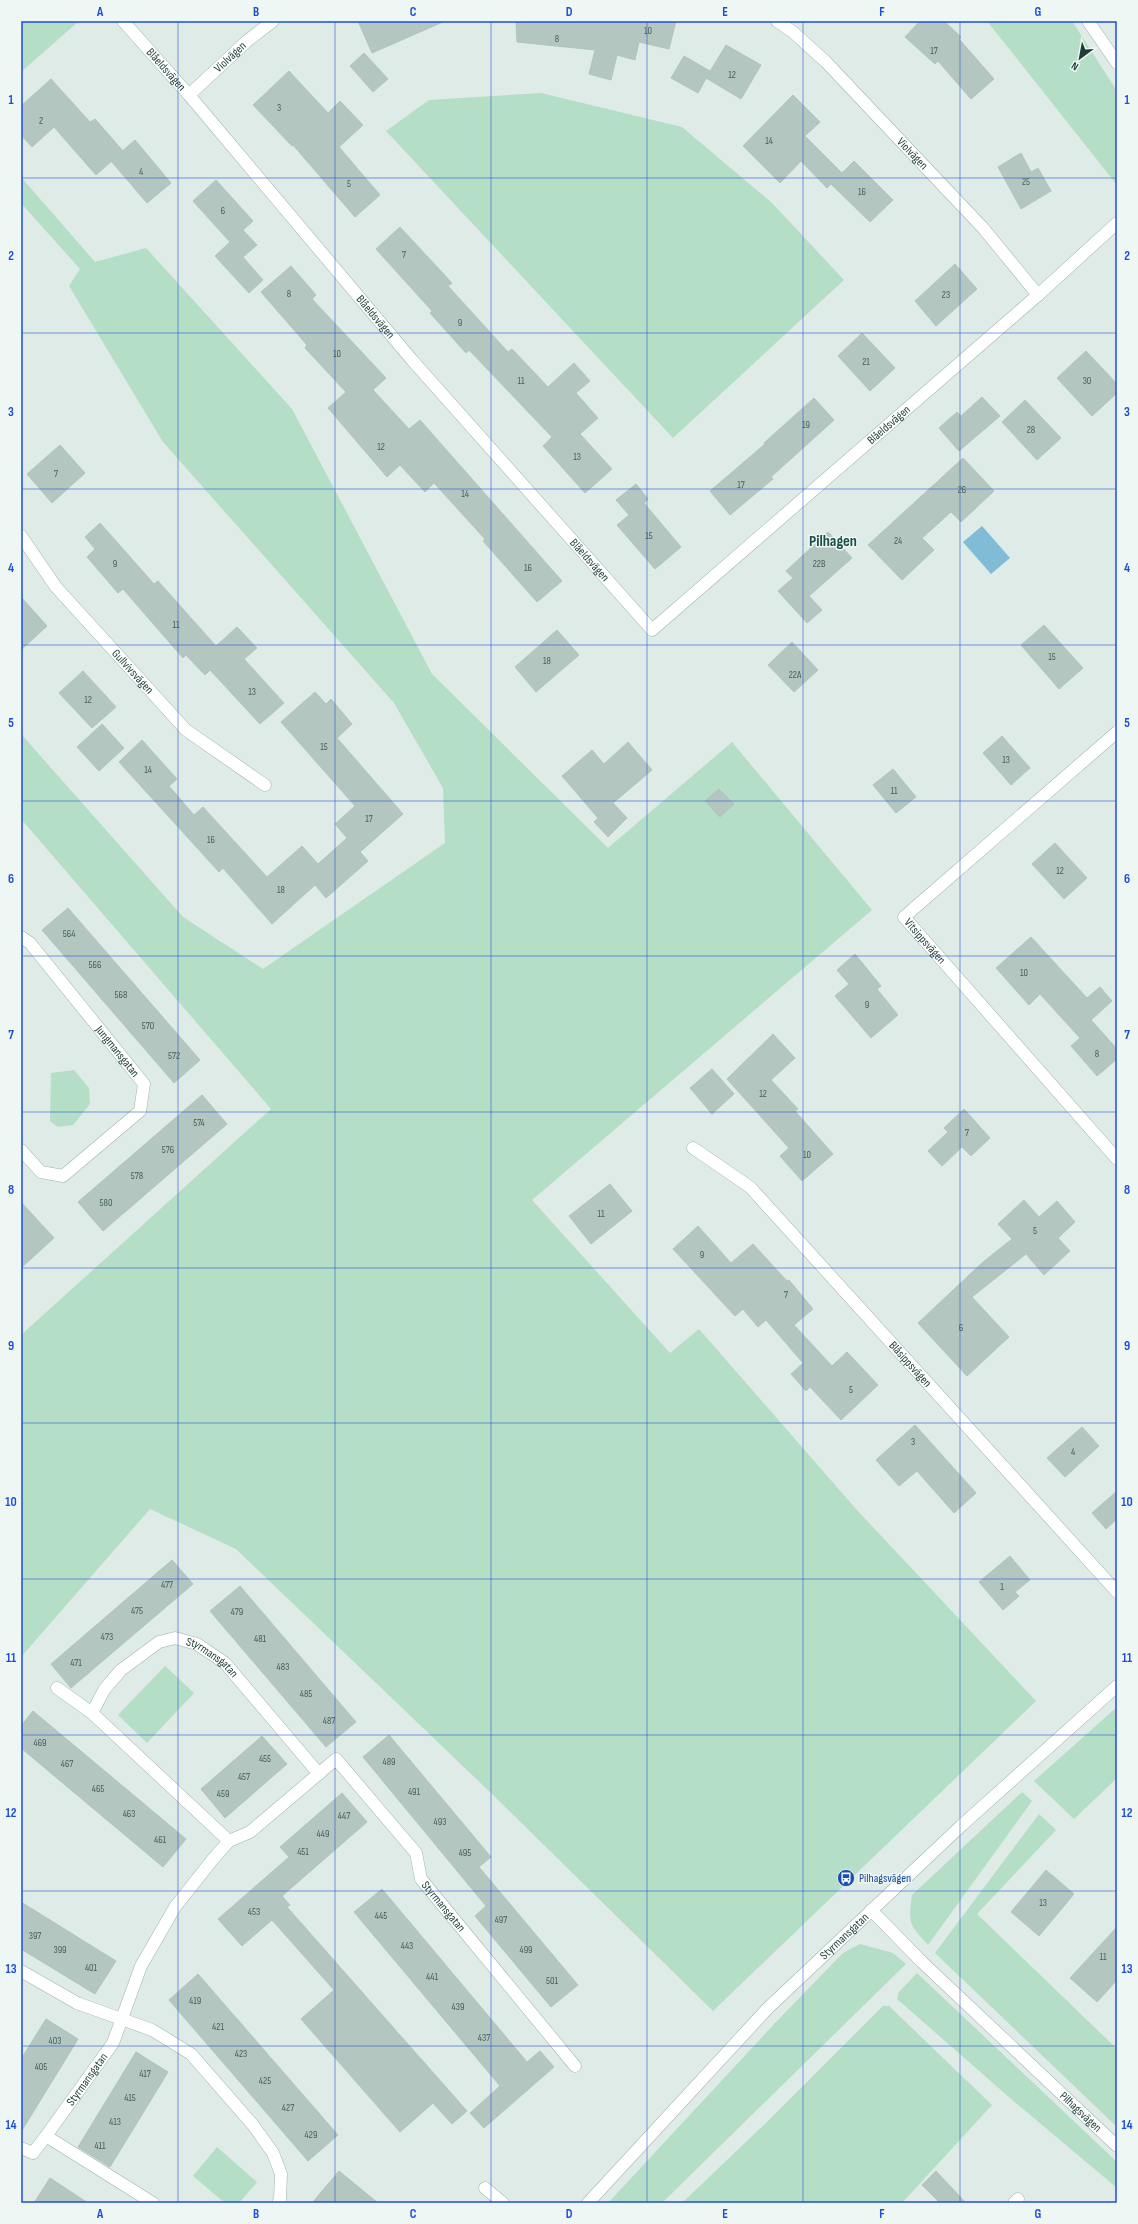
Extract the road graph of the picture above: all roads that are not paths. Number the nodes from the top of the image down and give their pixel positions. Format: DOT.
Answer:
graph roads {
  1 [pos="123,21"];
  2 [pos="273,21"];
  3 [pos="777,21"];
  4 [pos="1088,21"];
  5 [pos="1117,63"];
  6 [pos="188,95"];
  7 [pos="1117,223"];
  8 [pos="1038,295"];
  9 [pos="21,536"];
  10 [pos="1117,732"];
  11 [pos="265,785"];
  12 [pos="21,937"];
  13 [pos="692,1148"];
  14 [pos="21,1150"];
  15 [pos="1117,1159"];
  16 [pos="1117,1592"];
  17 [pos="1117,1686"];
  18 [pos="57,1688"];
  19 [pos="92,1713"];
  20 [pos="319,1774"];
  21 [pos="229,1841"];
  22 [pos="871,1910"];
  23 [pos="21,1971"];
  24 [pos="121,2019"];
  25 [pos="575,2066"];
  26 [pos="46,2136"];
  27 [pos="1117,2146"];
  28 [pos="21,2148"];
  29 [pos="485,2188"];
  30 [pos="153,2203"];
  31 [pos="278,2203"];
  32 [pos="503,2203"];
  33 [pos="588,2203"];
  1 -- 6 [label="street, Blåeldsvägen"];
  2 -- 6 [label="street, Violvägen"];
  3 -- 8 [label="street, Violvägen"];
  4 -- 5 [label="street"];
  6 -- 8 [label="street, Blåeldsvägen"];
  7 -- 8 [label="street, Blåeldsvägen"];
  9 -- 11 [label="street, Gullvivsvägen"];
  10 -- 15 [label="street, Vitsippsvägen"];
  12 -- 14 [label="street, Jungmansgatan"];
  13 -- 16 [label="street, Blåsippsvägen"];
  17 -- 22 [label="street, Styrmansgatan"];
  18 -- 19 [label="street"];
  19 -- 20 [label="street, Styrmansgatan"];
  19 -- 21 [label="street"];
  20 -- 21 [label="street, Styrmansgatan"];
  20 -- 25 [label="street, Styrmansgatan"];
  21 -- 24 [label="street, Styrmansgatan"];
  22 -- 27 [label="street, Pilhagsvägen"];
  22 -- 33 [label="street, Styrmansgatan"];
  23 -- 24 [label="street"];
  24 -- 26 [label="street, Styrmansgatan"];
  24 -- 31 [label="street"];
  26 -- 28 [label="street, Styrmansgatan"];
  26 -- 30 [label="street"];
  29 -- 32 [label="street"];
}
